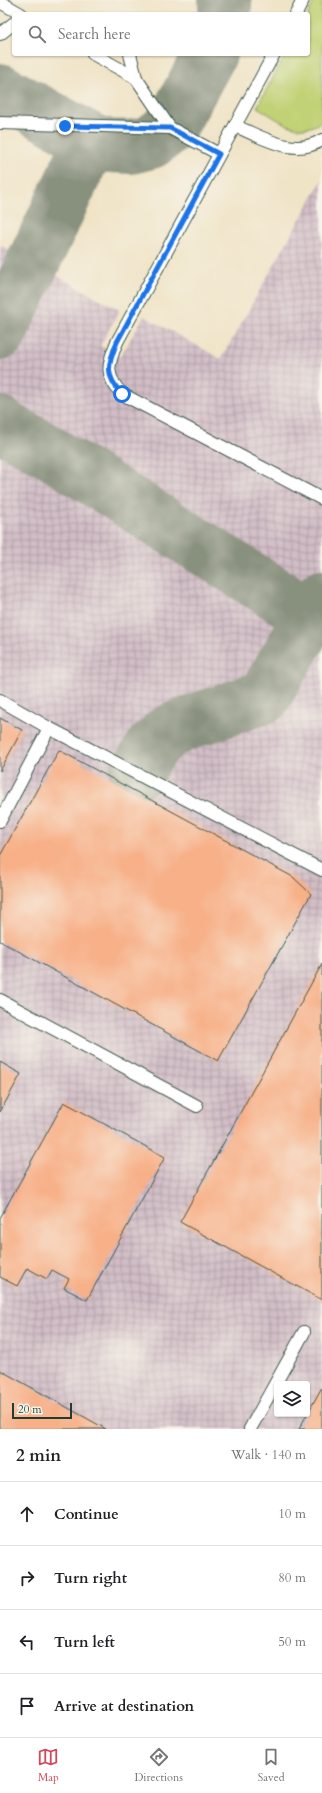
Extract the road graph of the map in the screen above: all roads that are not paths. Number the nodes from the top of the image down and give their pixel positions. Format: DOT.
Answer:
graph roads {
  1 [pos="303,0"];
  2 [pos="0,2"];
  3 [pos="18,12"];
  4 [pos="297,12"];
  5 [pos="12,25"];
  6 [pos="0,34"];
  7 [pos="97,56"];
  8 [pos="130,56"];
  9 [pos="273,56"];
  10 [pos="136,78"];
  11 [pos="0,123"];
  12 [pos="235,126"];
  13 [pos="170,128"];
  14 [pos="322,140"];
  15 [pos="219,154"];
  16 [pos="322,499"];
  17 [pos="0,700"];
  18 [pos="50,728"];
  19 [pos="0,821"];
  20 [pos="322,870"];
  21 [pos="0,1000"];
  22 [pos="197,1106"];
  23 [pos="304,1332"];
  24 [pos="250,1429"];
  1 -- 4 [label="lane"];
  2 -- 3 [label="lane"];
  5 -- 6 [label="lane"];
  7 -- 10 [label="lane"];
  8 -- 10 [label="lane"];
  9 -- 12 [label="lane"];
  10 -- 13 [label="lane"];
  11 -- 13 [label="lane"];
  12 -- 14 [label="lane"];
  12 -- 15 [label="lane"];
  13 -- 15 [label="lane"];
  15 -- 16 [label="lane"];
  17 -- 18 [label="lane"];
  18 -- 19 [label="lane"];
  18 -- 20 [label="lane"];
  21 -- 22 [label="lane"];
  23 -- 24 [label="lane"];
}
